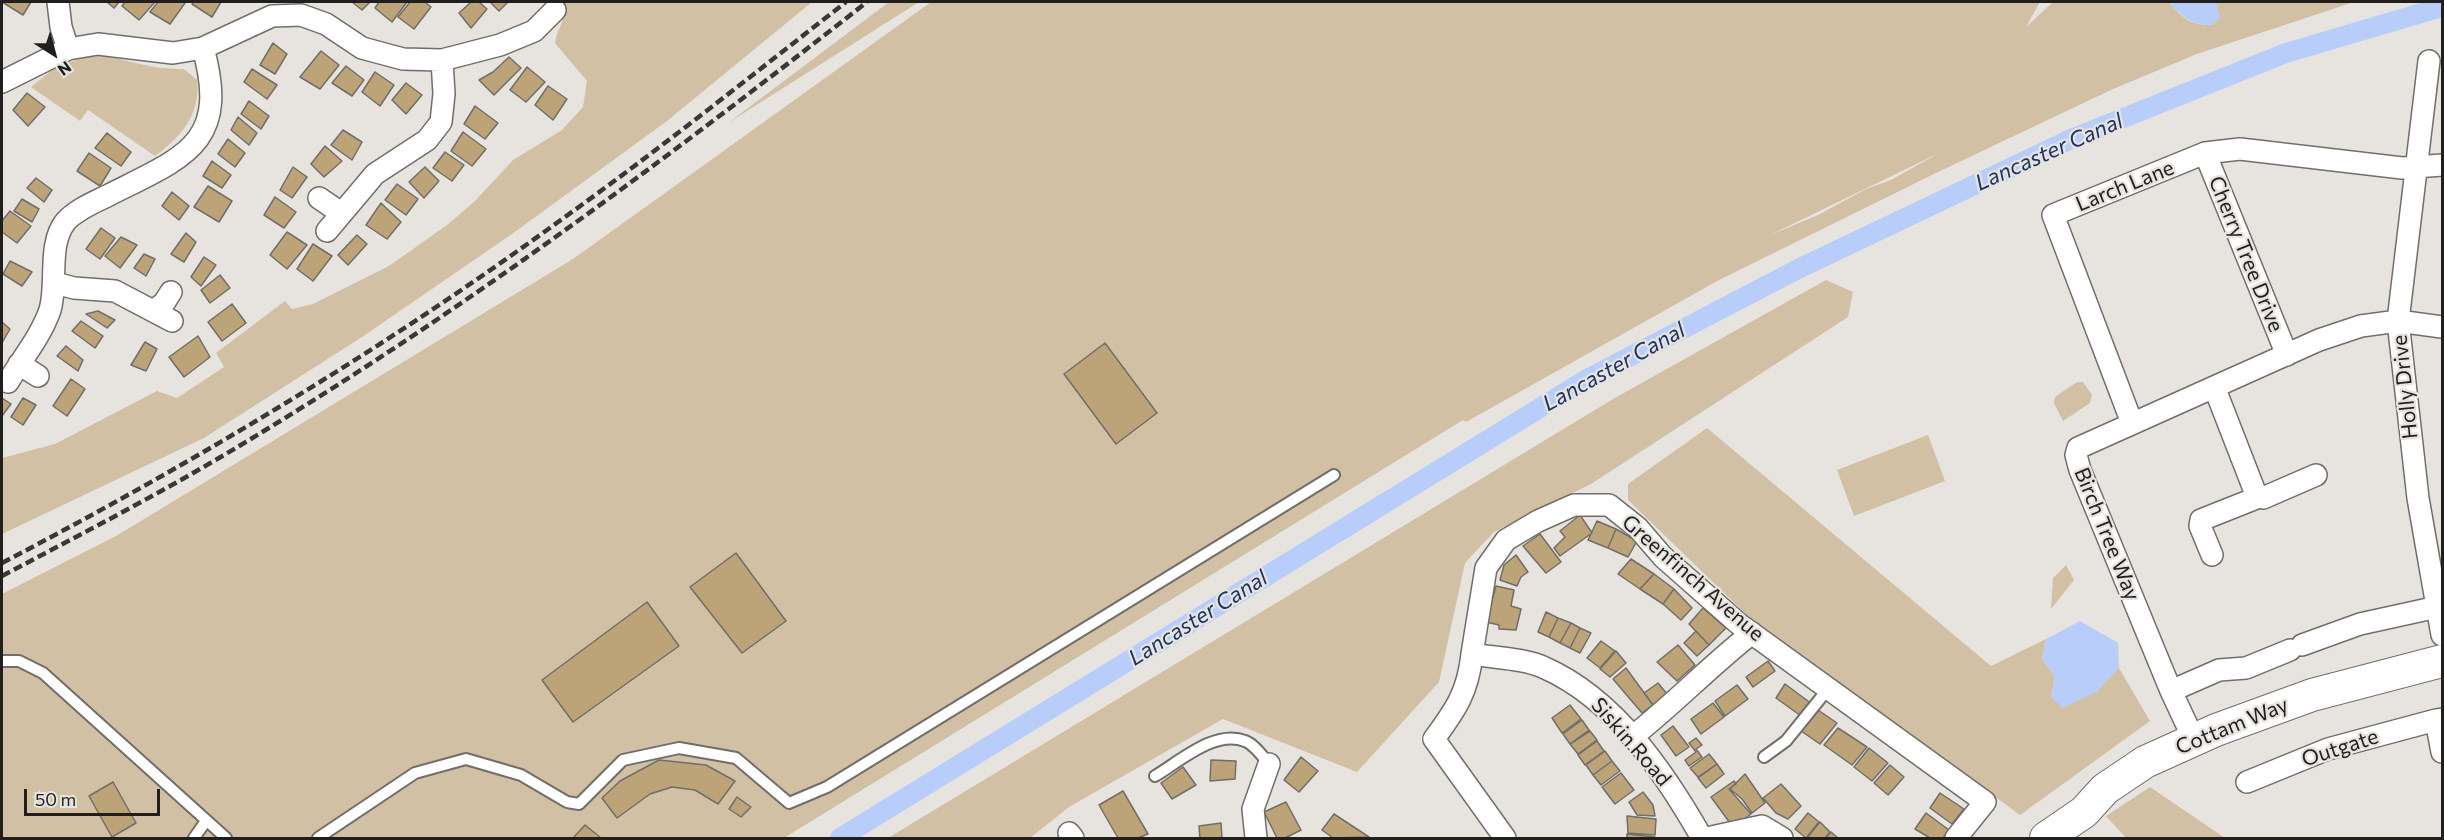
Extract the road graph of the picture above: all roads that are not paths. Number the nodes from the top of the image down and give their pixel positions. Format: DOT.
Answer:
graph roads {
  1 [pos="58,2"];
  2 [pos="270,9"];
  3 [pos="555,10"];
  4 [pos="203,48"];
  5 [pos="68,50"];
  6 [pos="442,60"];
  7 [pos="2429,61"];
  8 [pos="2,82"];
  9 [pos="2205,153"];
  10 [pos="2416,165"];
  11 [pos="2442,165"];
  12 [pos="319,198"];
  13 [pos="341,213"];
  14 [pos="327,231"];
  15 [pos="55,283"];
  16 [pos="171,292"];
  17 [pos="153,311"];
  18 [pos="172,321"];
  19 [pos="2398,321"];
  20 [pos="2442,327"];
  21 [pos="2287,355"];
  22 [pos="38,376"];
  23 [pos="2215,388"];
  24 [pos="2132,423"];
  25 [pos="1334,476"];
  26 [pos="2316,476"];
  27 [pos="2259,497"];
  28 [pos="2212,555"];
  29 [pos="2440,607"];
  30 [pos="1752,633"];
  31 [pos="2442,634"];
  32 [pos="1472,654"];
  33 [pos="2,661"];
  34 [pos="2442,661"];
  35 [pos="1828,689"];
  36 [pos="2171,692"];
  37 [pos="2439,719"];
  38 [pos="1632,736"];
  39 [pos="2194,740"];
  40 [pos="2442,752"];
  41 [pos="1764,757"];
  42 [pos="1269,764"];
  43 [pos="1155,776"];
  44 [pos="2247,782"];
  45 [pos="206,821"];
  46 [pos="194,838"];
  47 [pos="226,838"];
  48 [pos="318,838"];
  49 [pos="1256,838"];
  50 [pos="1505,838"];
  51 [pos="1702,838"];
  52 [pos="1707,838"];
  53 [pos="1782,838"];
  54 [pos="1956,838"];
  55 [pos="2046,838"];
  1 -- 5 [label="street"];
  2 -- 4 [label="street"];
  2 -- 6 [label="street"];
  3 -- 6 [label="street"];
  4 -- 5 [label="street"];
  4 -- 15 [label="street"];
  5 -- 8 [label="street"];
  6 -- 13 [label="street"];
  7 -- 10 [label="street"];
  9 -- 10 [label="street, Larch Lane"];
  9 -- 21 [label="street, Cherry Tree Drive"];
  9 -- 24 [label="street, Larch Lane"];
  10 -- 11 [label="street, Larch Lane"];
  10 -- 19 [label="street, Holly Drive"];
  12 -- 13 [label="street"];
  13 -- 14 [label="street"];
  15 -- 17 [label="street"];
  15 -- 22 [label="street"];
  16 -- 17 [label="street"];
  17 -- 18 [label="street"];
  19 -- 20 [label="street, Birch Tree Way"];
  19 -- 21 [label="street, Birch Tree Way"];
  19 -- 29 [label="street, Holly Drive"];
  21 -- 23 [label="street, Birch Tree Way"];
  23 -- 24 [label="street, Birch Tree Way"];
  23 -- 27 [label="street"];
  24 -- 36 [label="street, Birch Tree Way"];
  25 -- 48 [label="lane"];
  26 -- 27 [label="street"];
  27 -- 28 [label="street"];
  29 -- 31 [label="street, Holly Drive"];
  29 -- 36 [label="street"];
  30 -- 32 [label="street, Greenfinch Avenue"];
  30 -- 35 [label="street, Greenfinch Avenue"];
  30 -- 38 [label="street"];
  32 -- 38 [label="street, Siskin Road"];
  32 -- 50 [label="street"];
  33 -- 45 [label="lane"];
  34 -- 39 [label="main road, Cottam Way"];
  35 -- 41 [label="lane"];
  35 -- 54 [label="street, Greenfinch Avenue"];
  36 -- 39 [label="street, Birch Tree Way"];
  37 -- 40 [label="street"];
  37 -- 44 [label="street, Outgate"];
  38 -- 51 [label="street, Siskin Road"];
  39 -- 55 [label="main road, Cottam Way"];
  42 -- 43 [label="lane"];
  42 -- 49 [label="street"];
  45 -- 46 [label="lane"];
  45 -- 47 [label="lane"];
  52 -- 53 [label="street"];
}
